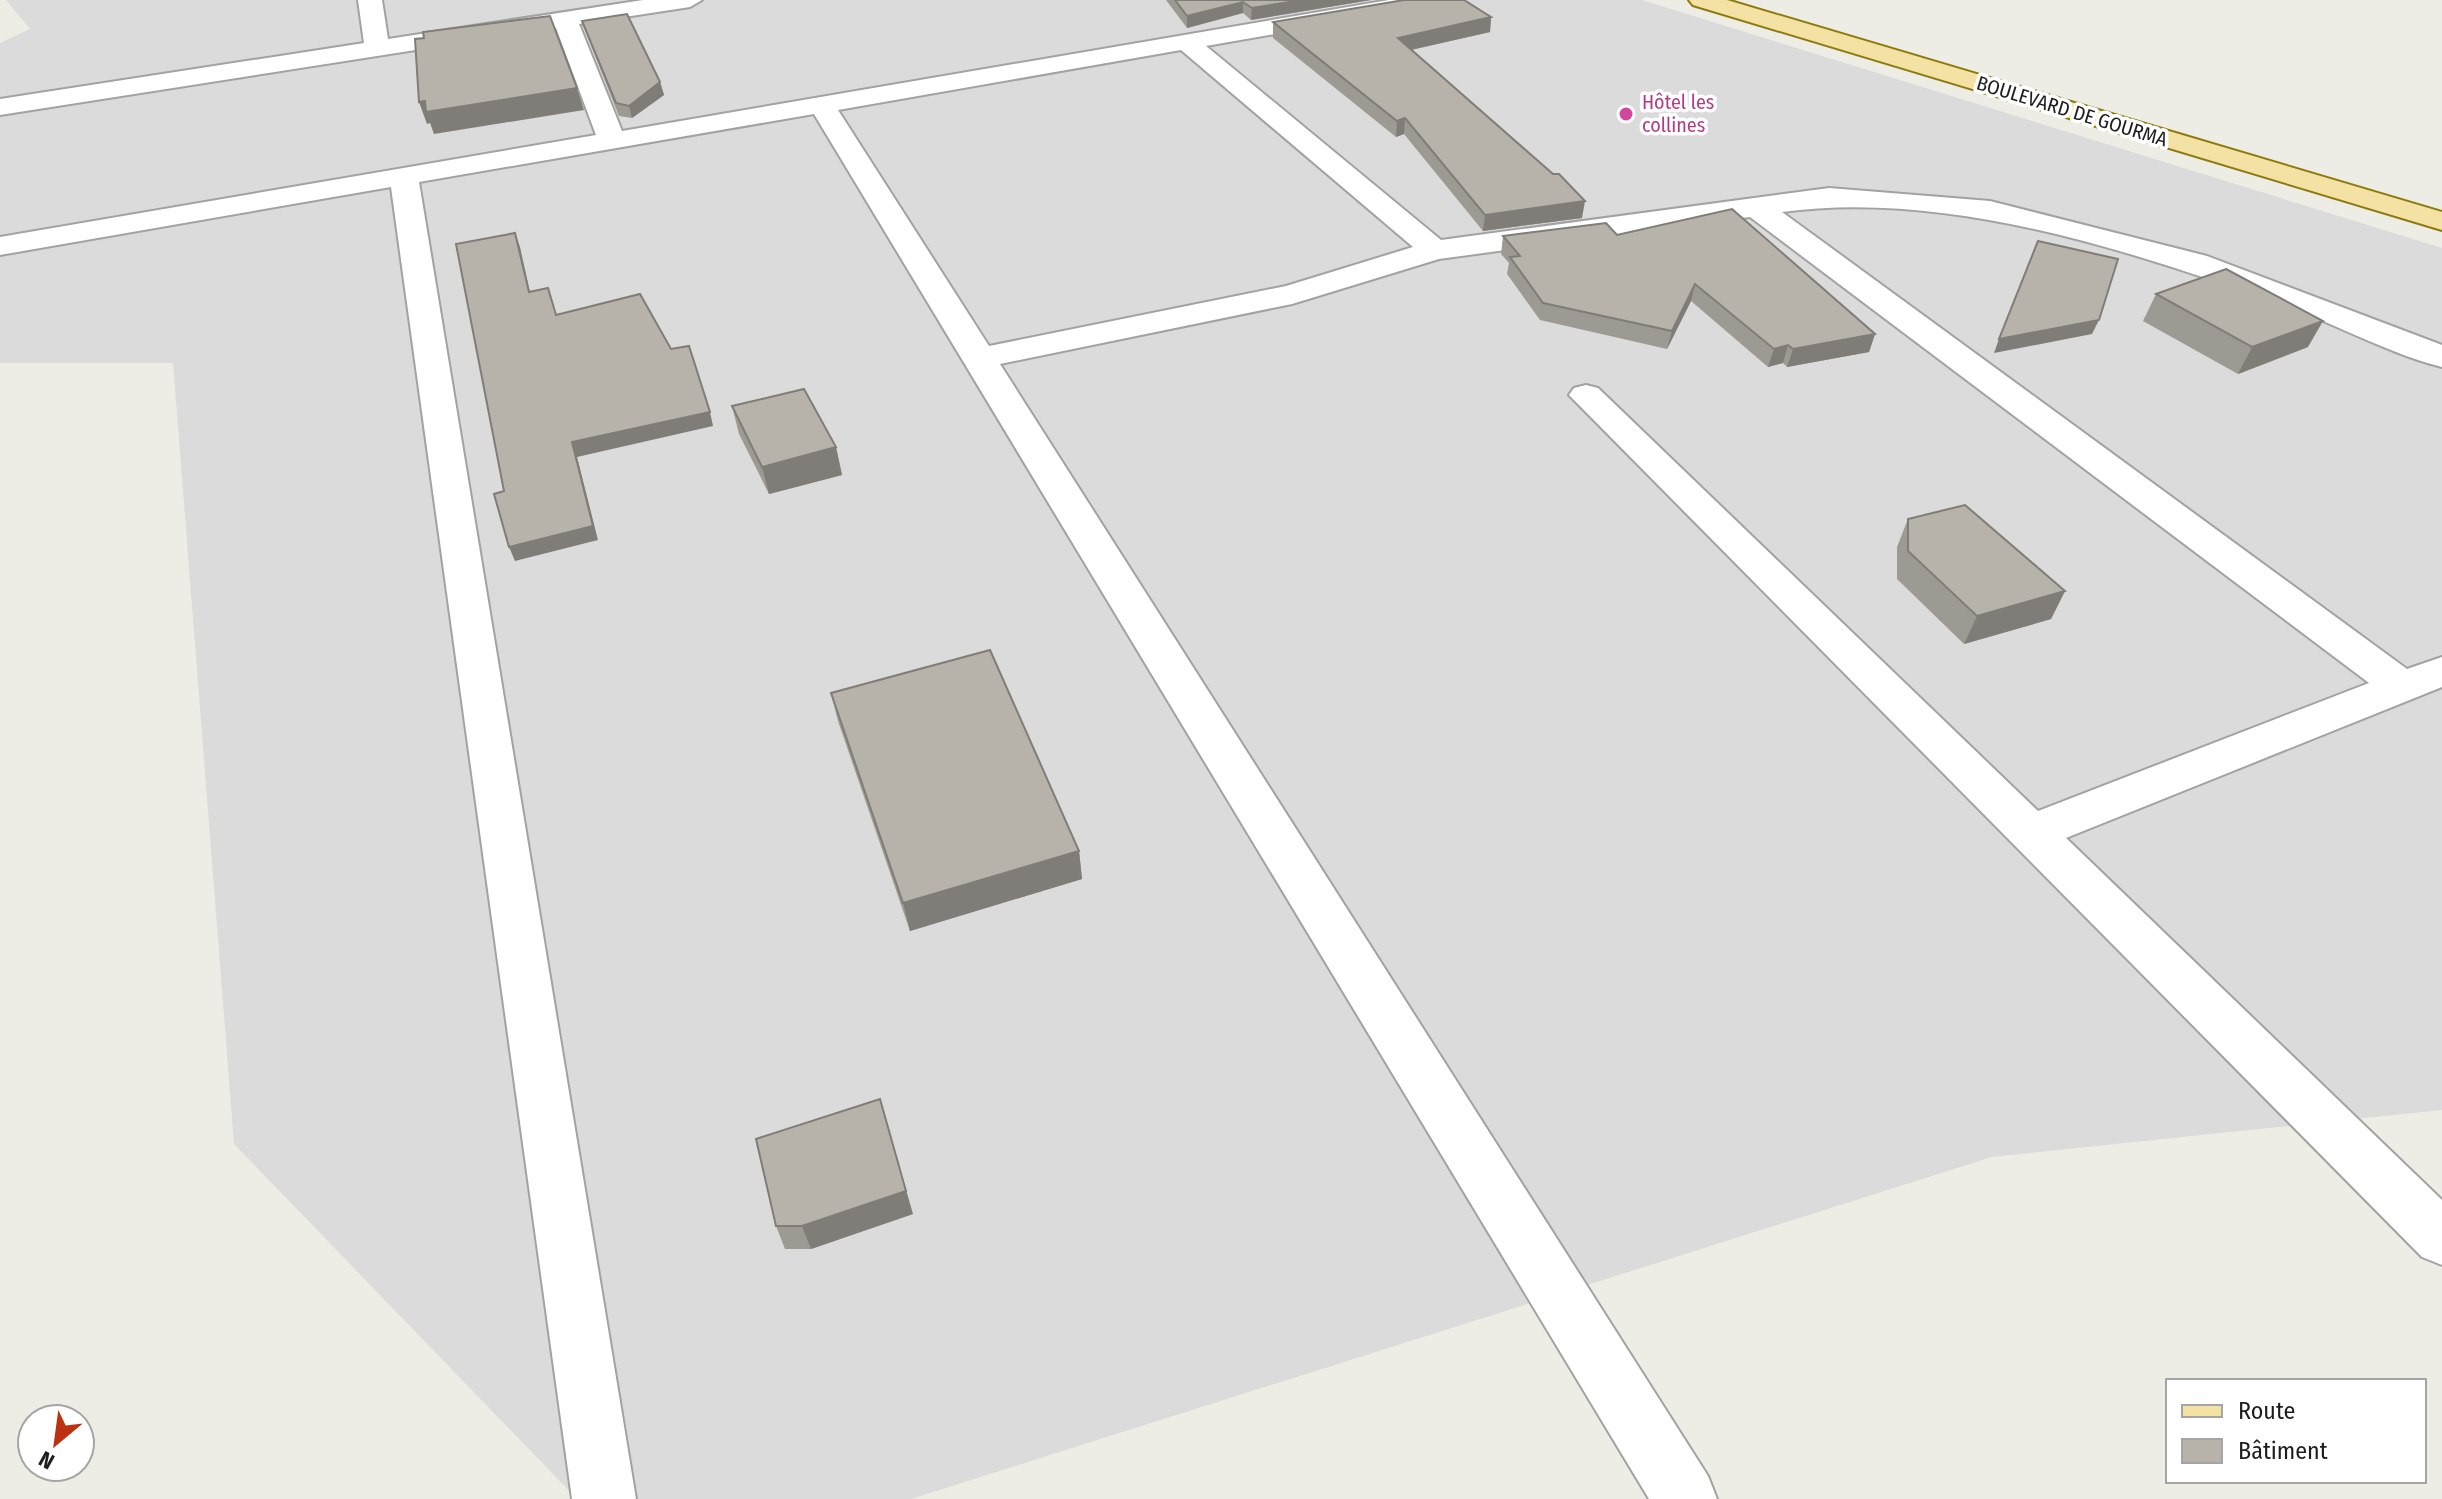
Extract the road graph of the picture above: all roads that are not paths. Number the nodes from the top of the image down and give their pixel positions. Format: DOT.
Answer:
graph roads {
  1 [pos="370,0"];
  2 [pos="690,0"];
  3 [pos="1431,0"];
  4 [pos="1701,0"];
  5 [pos="565,19"];
  6 [pos="1186,42"];
  7 [pos="377,48"];
  8 [pos="822,105"];
  9 [pos="0,107"];
  10 [pos="612,141"];
  11 [pos="404,177"];
  12 [pos="1757,208"];
  13 [pos="2442,221"];
  14 [pos="0,246"];
  15 [pos="1435,250"];
  16 [pos="2442,357"];
  17 [pos="979,358"];
  18 [pos="1586,395"];
  19 [pos="2423,679"];
  20 [pos="2031,833"];
  21 [pos="2442,1238"];
  22 [pos="604,1499"];
  23 [pos="1685,1499"];
  1 -- 7 [label="street"];
  2 -- 5 [label="street"];
  3 -- 6 [label="street"];
  4 -- 13 [label="main road, BOULEVARD DE GOURMA"];
  5 -- 7 [label="street"];
  5 -- 10 [label="street"];
  6 -- 8 [label="street"];
  6 -- 15 [label="street"];
  7 -- 9 [label="street"];
  8 -- 10 [label="street"];
  8 -- 17 [label="street"];
  10 -- 11 [label="street"];
  11 -- 14 [label="street"];
  11 -- 22 [label="street"];
  12 -- 15 [label="street"];
  12 -- 16 [label="street"];
  12 -- 19 [label="street"];
  15 -- 17 [label="street"];
  17 -- 23 [label="street"];
  18 -- 20 [label="street"];
  19 -- 20 [label="street"];
  20 -- 21 [label="street"];
}
